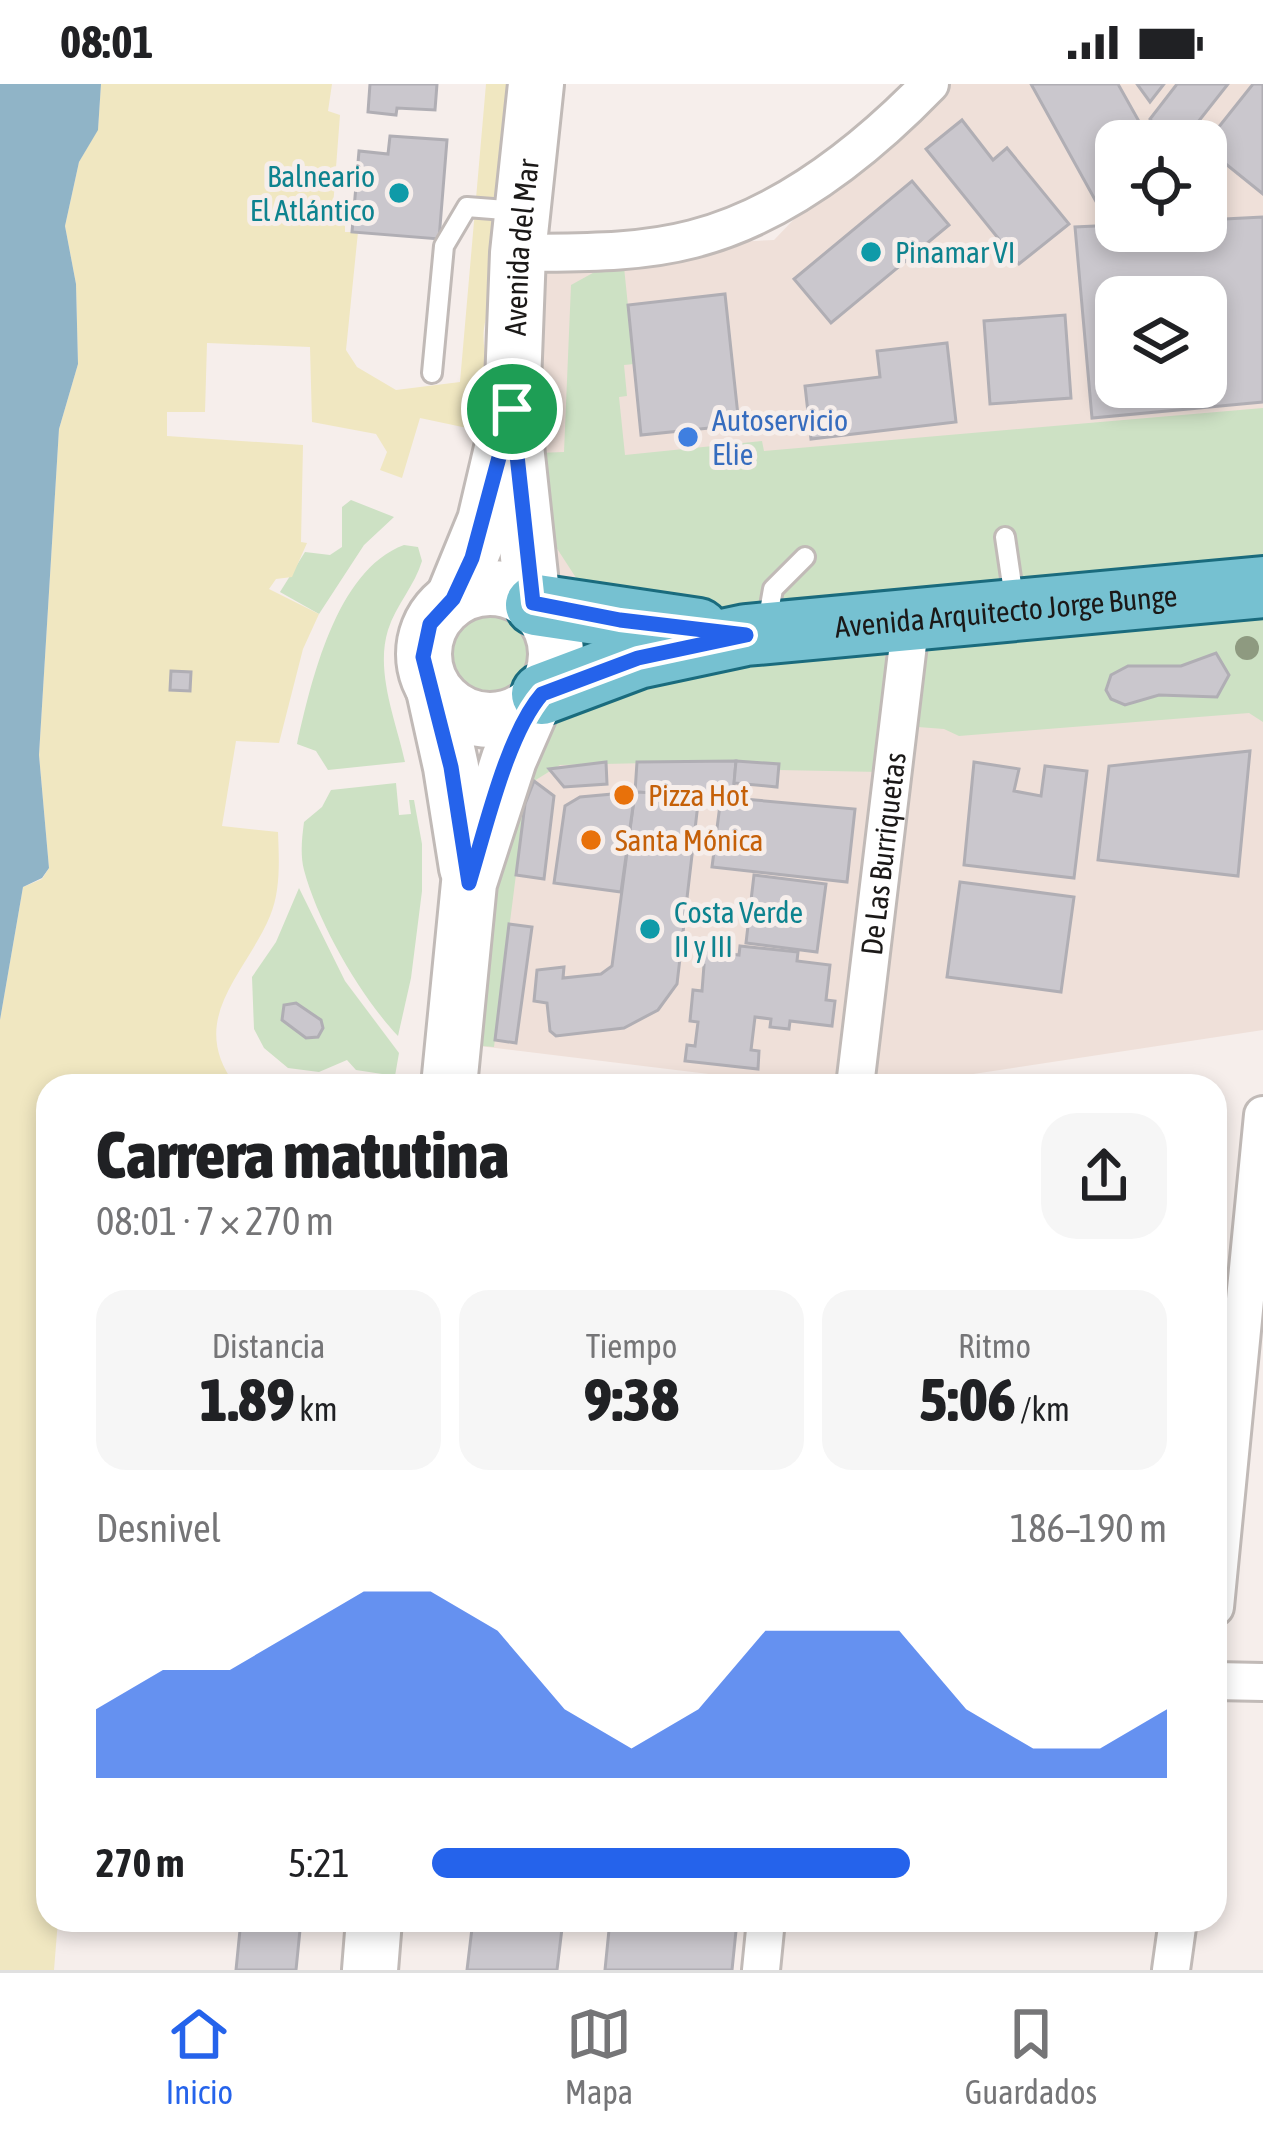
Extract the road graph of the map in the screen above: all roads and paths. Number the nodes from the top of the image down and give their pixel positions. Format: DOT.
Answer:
graph roads {
  1 [pos="536,84"];
  2 [pos="930,84"];
  3 [pos="520,232"];
  4 [pos="432,374"];
  5 [pos="512,409"];
  6 [pos="1005,537"];
  7 [pos="805,557"];
  8 [pos="1263,587"];
  9 [pos="453,599"];
  10 [pos="534,604"];
  11 [pos="1016,609"];
  12 [pos="911,619"];
  13 [pos="756,634"];
  14 [pos="434,690"];
  15 [pos="538,699"];
  16 [pos="469,883"];
  17 [pos="449,1074"];
  18 [pos="856,1074"];
  19 [pos="1263,1115"];
  20 [pos="1250,1364"];
  21 [pos="1227,1524"];
  22 [pos="1227,1681"];
  23 [pos="1263,1682"];
  24 [pos="373,1932"];
  25 [pos="765,1932"];
  26 [pos="1176,1932"];
  27 [pos="370,1970"];
  28 [pos="761,1970"];
  29 [pos="1171,1970"];
  1 -- 3 [label="main road, Avenida del Mar"];
  2 -- 3 [label="street"];
  3 -- 4 [label="lane"];
  3 -- 5 [label="main road, Avenida del Mar"];
  5 -- 9 [label="main road, Avenida del Mar"];
  5 -- 10 [label="main road, Avenida del Mar"];
  6 -- 11 [label="lane"];
  7 -- 13 [label="lane"];
  8 -- 11 [label="main road, Avenida Arquitecto Jorge Bunge"];
  9 -- 10 [label="main road"];
  9 -- 14 [label="main road"];
  10 -- 13 [label="main road, Avenida Arquitecto Jorge Bunge"];
  10 -- 15 [label="main road"];
  11 -- 12 [label="main road, Avenida Arquitecto Jorge Bunge"];
  12 -- 13 [label="main road, Avenida Arquitecto Jorge Bunge"];
  12 -- 18 [label="street, De Las Burriquetas"];
  13 -- 15 [label="main road, Avenida Arquitecto Jorge Bunge"];
  14 -- 15 [label="main road"];
  14 -- 16 [label="main road"];
  15 -- 16 [label="main road"];
  16 -- 17 [label="main road"];
  19 -- 20 [label="street"];
  20 -- 21 [label="street"];
  22 -- 23 [label="street"];
  24 -- 27 [label="main road"];
  25 -- 28 [label="street"];
  26 -- 29 [label="street"];
}
